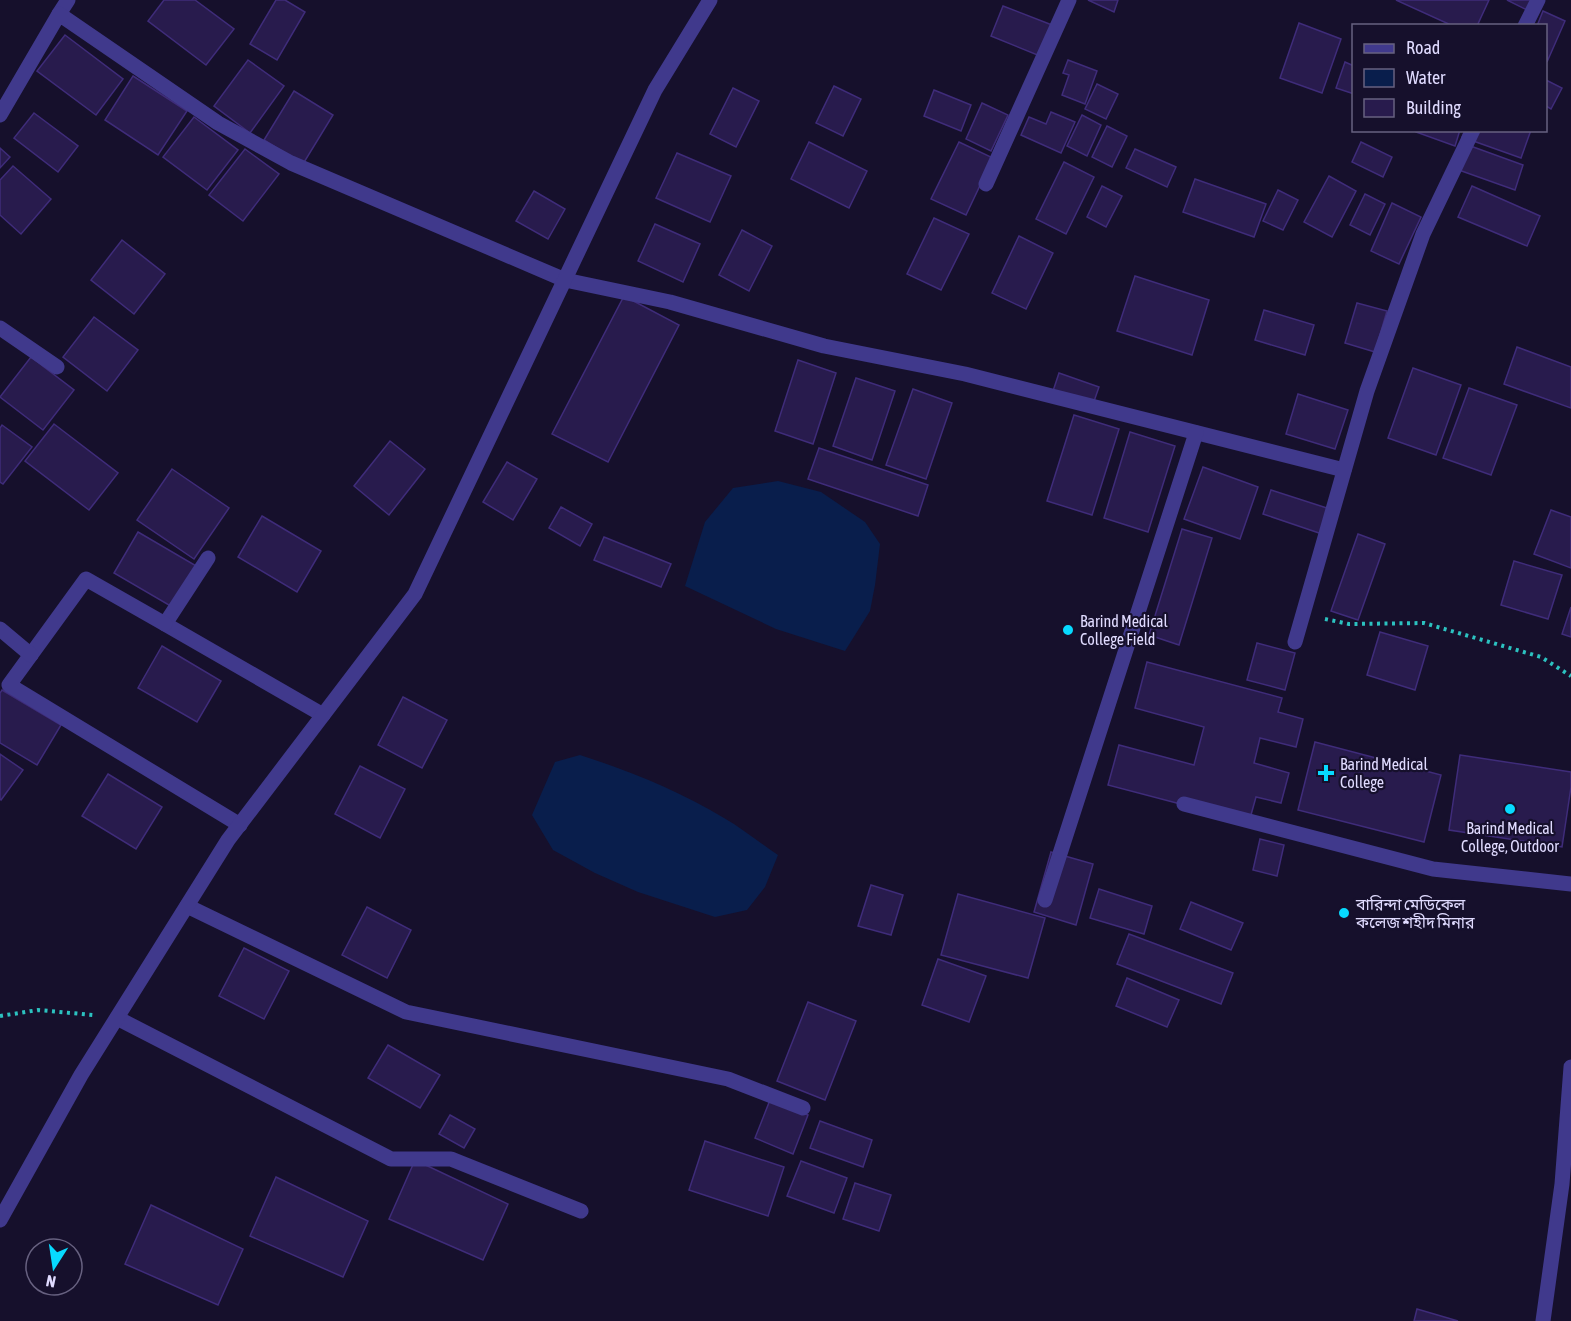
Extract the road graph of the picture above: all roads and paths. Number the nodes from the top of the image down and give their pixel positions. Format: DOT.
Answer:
graph roads {
  1 [pos="68,0"];
  2 [pos="710,0"];
  3 [pos="1069,0"];
  4 [pos="1538,0"];
  5 [pos="59,14"];
  6 [pos="1526,24"];
  7 [pos="0,114"];
  8 [pos="1472,132"];
  9 [pos="986,184"];
  10 [pos="565,280"];
  11 [pos="0,328"];
  12 [pos="57,368"];
  13 [pos="1196,433"];
  14 [pos="1344,470"];
  15 [pos="208,558"];
  16 [pos="1315,617"];
  17 [pos="165,624"];
  18 [pos="0,628"];
  19 [pos="1295,642"];
  20 [pos="31,655"];
  21 [pos="1571,676"];
  22 [pos="323,715"];
  23 [pos="1184,804"];
  24 [pos="240,825"];
  25 [pos="1571,884"];
  26 [pos="1045,900"];
  27 [pos="188,906"];
  28 [pos="0,1016"];
  29 [pos="117,1018"];
  30 [pos="1571,1067"];
  31 [pos="803,1108"];
  32 [pos="1567,1186"];
  33 [pos="581,1211"];
  34 [pos="0,1220"];
  35 [pos="1543,1321"];
  1 -- 5 [label="street"];
  2 -- 10 [label="street"];
  3 -- 9 [label="street"];
  4 -- 6 [label="street"];
  5 -- 7 [label="street"];
  5 -- 10 [label="street"];
  8 -- 14 [label="street"];
  10 -- 13 [label="street"];
  10 -- 22 [label="street"];
  11 -- 12 [label="street"];
  13 -- 14 [label="street"];
  13 -- 26 [label="street"];
  14 -- 19 [label="street"];
  15 -- 17 [label="street"];
  16 -- 21 [label="path"];
  17 -- 20 [label="street"];
  17 -- 22 [label="street"];
  18 -- 20 [label="street"];
  20 -- 24 [label="street"];
  22 -- 24 [label="street"];
  23 -- 25 [label="street"];
  24 -- 27 [label="street"];
  27 -- 29 [label="street"];
  27 -- 31 [label="street"];
  28 -- 29 [label="path"];
  29 -- 33 [label="street"];
  29 -- 34 [label="street"];
  30 -- 32 [label="street"];
  32 -- 35 [label="street"];
}
